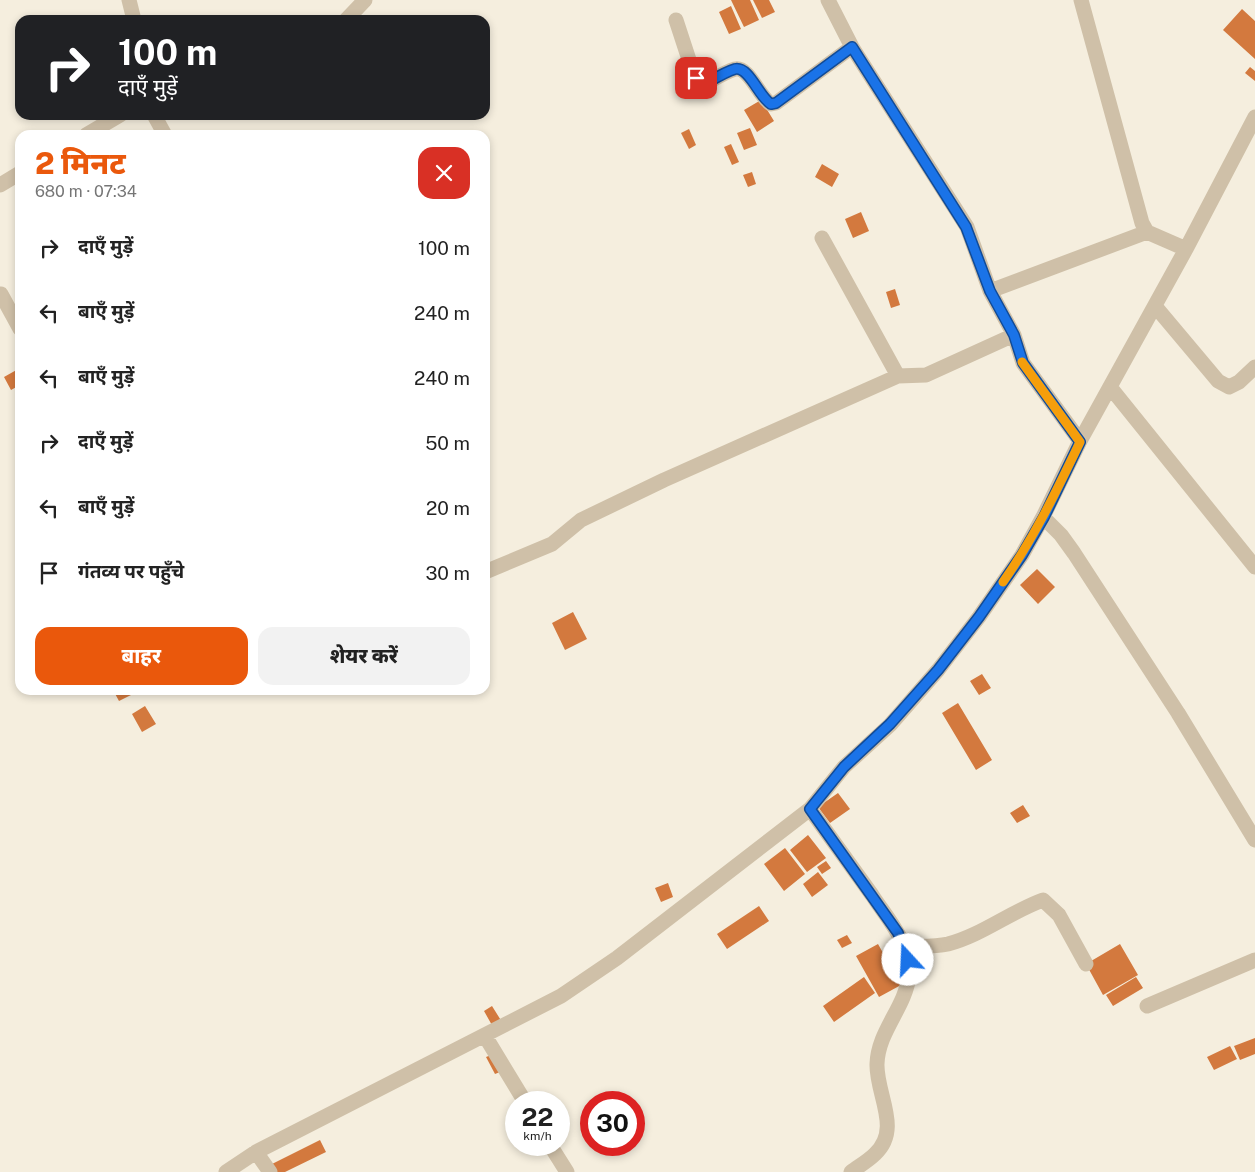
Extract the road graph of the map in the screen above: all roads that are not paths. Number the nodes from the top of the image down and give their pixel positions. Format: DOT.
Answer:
graph roads {
  1 [pos="128,0"];
  2 [pos="365,0"];
  3 [pos="828,0"];
  4 [pos="1081,0"];
  5 [pos="132,15"];
  6 [pos="351,15"];
  7 [pos="676,20"];
  8 [pos="852,47"];
  9 [pos="1255,117"];
  10 [pos="112,120"];
  11 [pos="94,130"];
  12 [pos="15,176"];
  13 [pos="0,185"];
  14 [pos="1147,232"];
  15 [pos="822,238"];
  16 [pos="1186,249"];
  17 [pos="990,291"];
  18 [pos="1,294"];
  19 [pos="1155,306"];
  20 [pos="15,320"];
  21 [pos="1014,335"];
  22 [pos="1255,367"];
  23 [pos="898,376"];
  24 [pos="1110,387"];
  25 [pos="1080,442"];
  26 [pos="1044,517"];
  27 [pos="1255,567"];
  28 [pos="490,570"];
  29 [pos="810,809"];
  30 [pos="1255,840"];
  31 [pos="905,947"];
  32 [pos="1255,960"];
  33 [pos="1086,964"];
  34 [pos="1147,1006"];
  35 [pos="485,1036"];
  36 [pos="518,1091"];
  37 [pos="256,1152"];
  38 [pos="557,1156"];
  39 [pos="226,1172"];
  40 [pos="270,1172"];
  41 [pos="566,1172"];
  42 [pos="851,1172"];
  1 -- 5 [label="street"];
  2 -- 6 [label="street"];
  3 -- 8 [label="street"];
  4 -- 14 [label="street"];
  7 -- 8 [label="street"];
  8 -- 17 [label="street"];
  9 -- 16 [label="street"];
  10 -- 11 [label="street"];
  12 -- 13 [label="street"];
  14 -- 16 [label="street"];
  14 -- 17 [label="street"];
  15 -- 23 [label="street"];
  16 -- 19 [label="street"];
  17 -- 21 [label="street"];
  18 -- 20 [label="street"];
  19 -- 22 [label="street"];
  19 -- 24 [label="street"];
  21 -- 23 [label="street"];
  21 -- 25 [label="street"];
  23 -- 28 [label="street"];
  24 -- 25 [label="street"];
  24 -- 27 [label="street"];
  25 -- 26 [label="street"];
  26 -- 29 [label="street"];
  26 -- 30 [label="street"];
  29 -- 31 [label="street"];
  29 -- 35 [label="street"];
  31 -- 33 [label="street"];
  31 -- 42 [label="street"];
  32 -- 34 [label="street"];
  35 -- 36 [label="street"];
  35 -- 37 [label="street"];
  37 -- 39 [label="street"];
  37 -- 40 [label="street"];
  38 -- 41 [label="street"];
}
